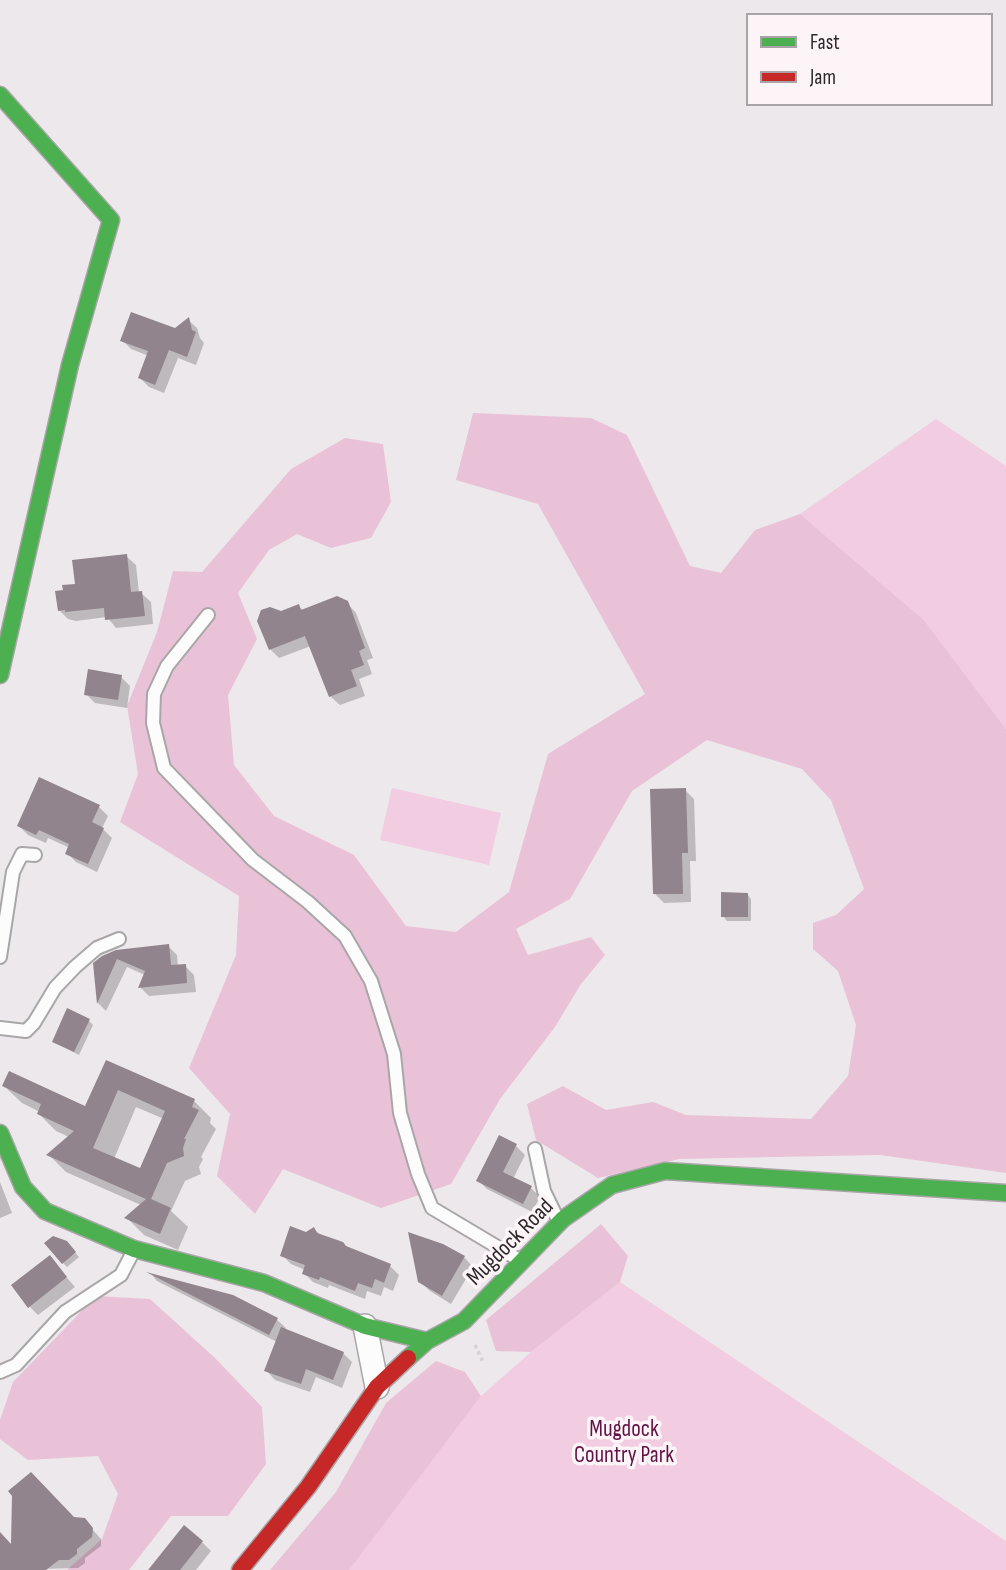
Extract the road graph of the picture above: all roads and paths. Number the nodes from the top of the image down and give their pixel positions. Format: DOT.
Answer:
graph roads {
  1 [pos="0,95"];
  2 [pos="208,615"];
  3 [pos="0,674"];
  4 [pos="35,855"];
  5 [pos="118,939"];
  6 [pos="0,957"];
  7 [pos="0,1028"];
  8 [pos="0,1133"];
  9 [pos="535,1149"];
  10 [pos="1006,1193"];
  11 [pos="559,1222"];
  12 [pos="134,1249"];
  13 [pos="521,1261"];
  14 [pos="365,1326"];
  15 [pos="427,1341"];
  16 [pos="0,1372"];
  17 [pos="377,1387"];
  18 [pos="240,1570"];
  1 -- 3 [label="street"];
  2 -- 13 [label="lane"];
  4 -- 6 [label="lane"];
  5 -- 7 [label="lane"];
  8 -- 12 [label="street"];
  9 -- 11 [label="lane"];
  10 -- 11 [label="street, Mugdock Road"];
  11 -- 13 [label="street, Mugdock Road"];
  12 -- 14 [label="street"];
  12 -- 16 [label="lane"];
  13 -- 15 [label="street, Mugdock Road"];
  14 -- 15 [label="street"];
  14 -- 17 [label="street"];
  15 -- 17 [label="street, Mugdock Road"];
  17 -- 18 [label="street, Mugdock Road"];
}
